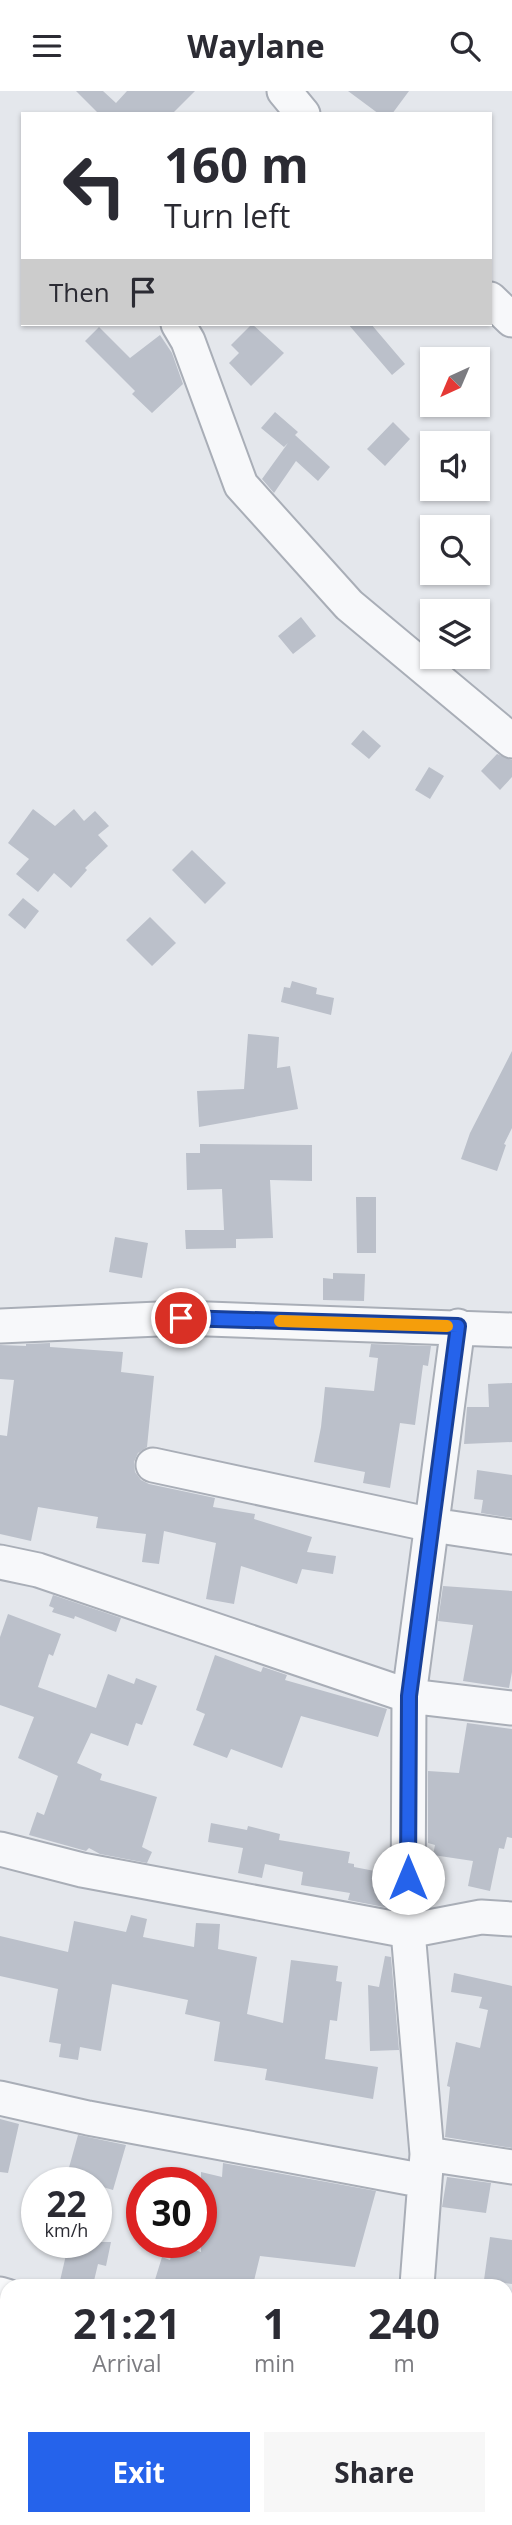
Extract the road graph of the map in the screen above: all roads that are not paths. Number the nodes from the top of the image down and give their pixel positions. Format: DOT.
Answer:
graph roads {
  1 [pos="284,91"];
  2 [pos="301,112"];
  3 [pos="492,301"];
  4 [pos="512,320"];
  5 [pos="179,326"];
  6 [pos="512,741"];
  7 [pos="0,1326"];
  8 [pos="458,1326"];
  9 [pos="512,1330"];
  10 [pos="153,1465"];
  11 [pos="432,1525"];
  12 [pos="512,1537"];
  13 [pos="0,1562"];
  14 [pos="409,1696"];
  15 [pos="512,1708"];
  16 [pos="0,1849"];
  17 [pos="512,1919"];
  18 [pos="408,1931"];
  19 [pos="0,2098"];
  20 [pos="512,2167"];
  21 [pos="426,2168"];
  22 [pos="417,2279"];
  1 -- 2 [label="street"];
  3 -- 4 [label="street"];
  5 -- 6 [label="street"];
  7 -- 8 [label="street"];
  8 -- 9 [label="street"];
  8 -- 11 [label="street"];
  10 -- 11 [label="street"];
  11 -- 12 [label="street"];
  11 -- 14 [label="street"];
  13 -- 14 [label="street"];
  14 -- 15 [label="street"];
  14 -- 18 [label="street"];
  16 -- 18 [label="street"];
  17 -- 18 [label="street"];
  18 -- 21 [label="street"];
  19 -- 21 [label="street"];
  20 -- 21 [label="street"];
  21 -- 22 [label="street"];
}
